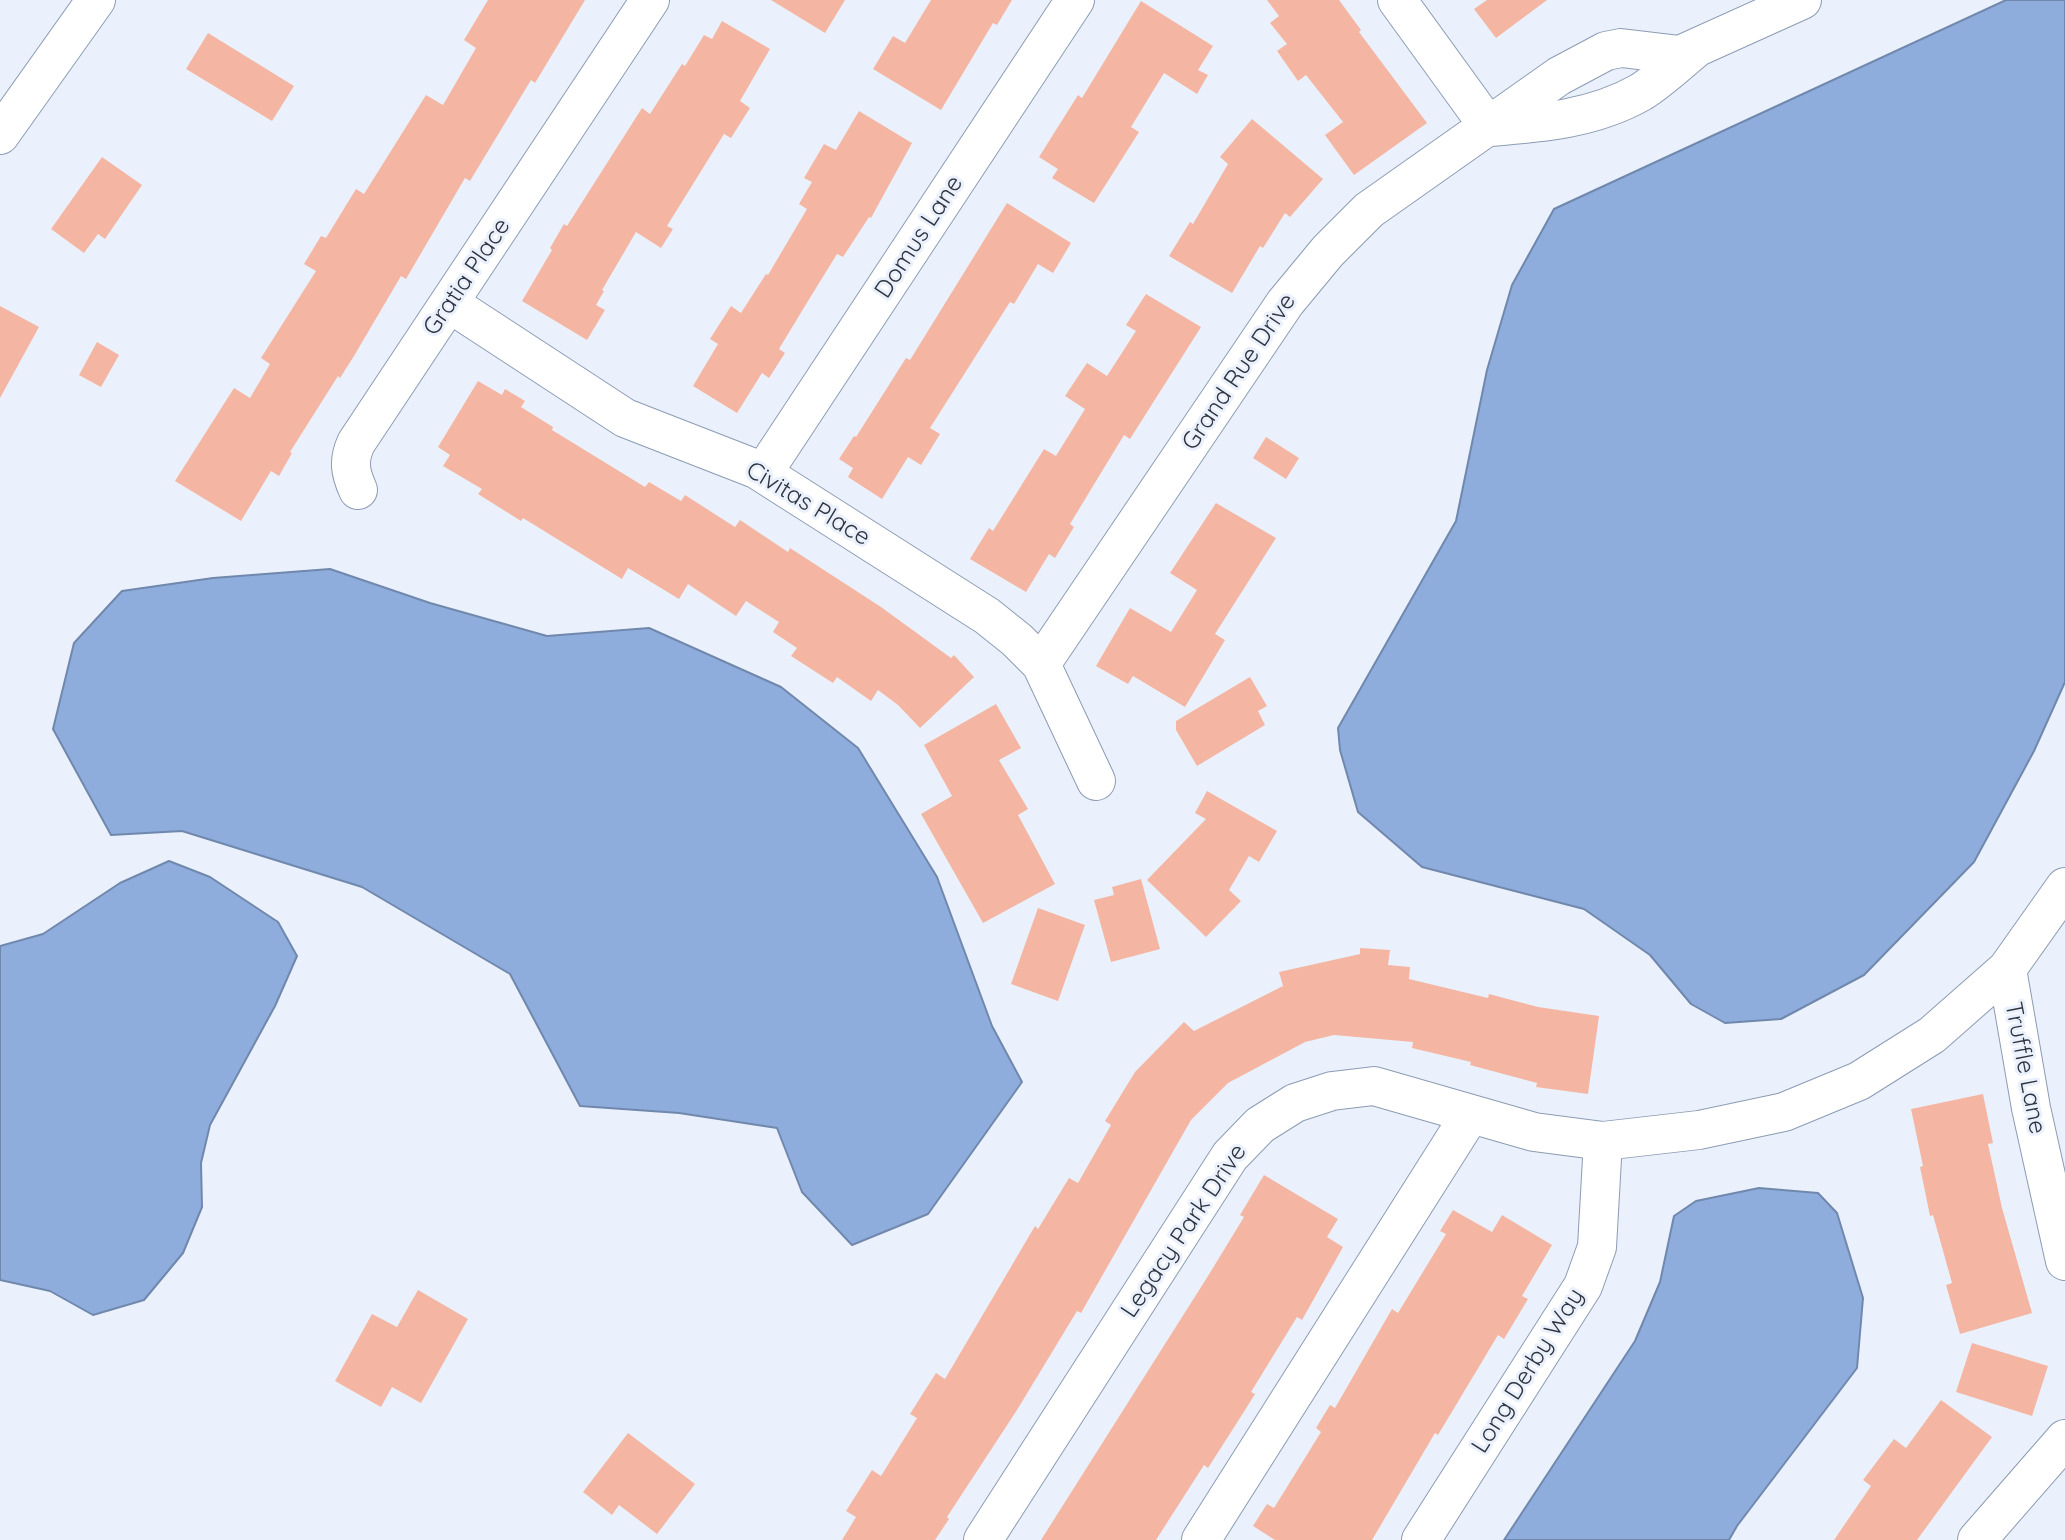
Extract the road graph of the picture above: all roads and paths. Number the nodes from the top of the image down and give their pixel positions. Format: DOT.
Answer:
graph roads {
  1 [pos="96,0"];
  2 [pos="650,0"];
  3 [pos="678,0"];
  4 [pos="1075,0"];
  5 [pos="1397,0"];
  6 [pos="1802,0"];
  7 [pos="1695,49"];
  8 [pos="604,70"];
  9 [pos="1489,127"];
  10 [pos="0,135"];
  11 [pos="449,303"];
  12 [pos="763,473"];
  13 [pos="358,490"];
  14 [pos="1041,664"];
  15 [pos="1096,781"];
  16 [pos="2065,887"];
  17 [pos="2007,969"];
  18 [pos="1470,1115"];
  19 [pos="1603,1141"];
  20 [pos="2065,1261"];
  21 [pos="2065,1439"];
  22 [pos="983,1540"];
  23 [pos="1201,1540"];
  24 [pos="1421,1540"];
  25 [pos="1977,1540"];
  1 -- 10 [label="street"];
  2 -- 8 [label="street, Gratia Place"];
  3 -- 8 [label="street, Gratia Place"];
  4 -- 12 [label="street, Domus Lane"];
  5 -- 9 [label="street"];
  6 -- 7 [label="street, Grand Rue Drive"];
  7 -- 9 [label="street, Grand Rue Drive"];
  7 -- 9 [label="street, Grand Rue Drive"];
  8 -- 11 [label="street, Gratia Place"];
  9 -- 14 [label="street, Grand Rue Drive"];
  11 -- 12 [label="street, Civitas Place"];
  11 -- 13 [label="street, Gratia Place"];
  12 -- 14 [label="street, Civitas Place"];
  14 -- 15 [label="street, Civitas Place"];
  16 -- 17 [label="street, Legacy Park Drive"];
  17 -- 19 [label="street, Legacy Park Drive"];
  17 -- 20 [label="street, Truffle Lane"];
  18 -- 19 [label="street, Legacy Park Drive"];
  18 -- 22 [label="street, Legacy Park Drive"];
  18 -- 23 [label="street"];
  19 -- 24 [label="street, Long Derby Way"];
  21 -- 25 [label="street"];
}
